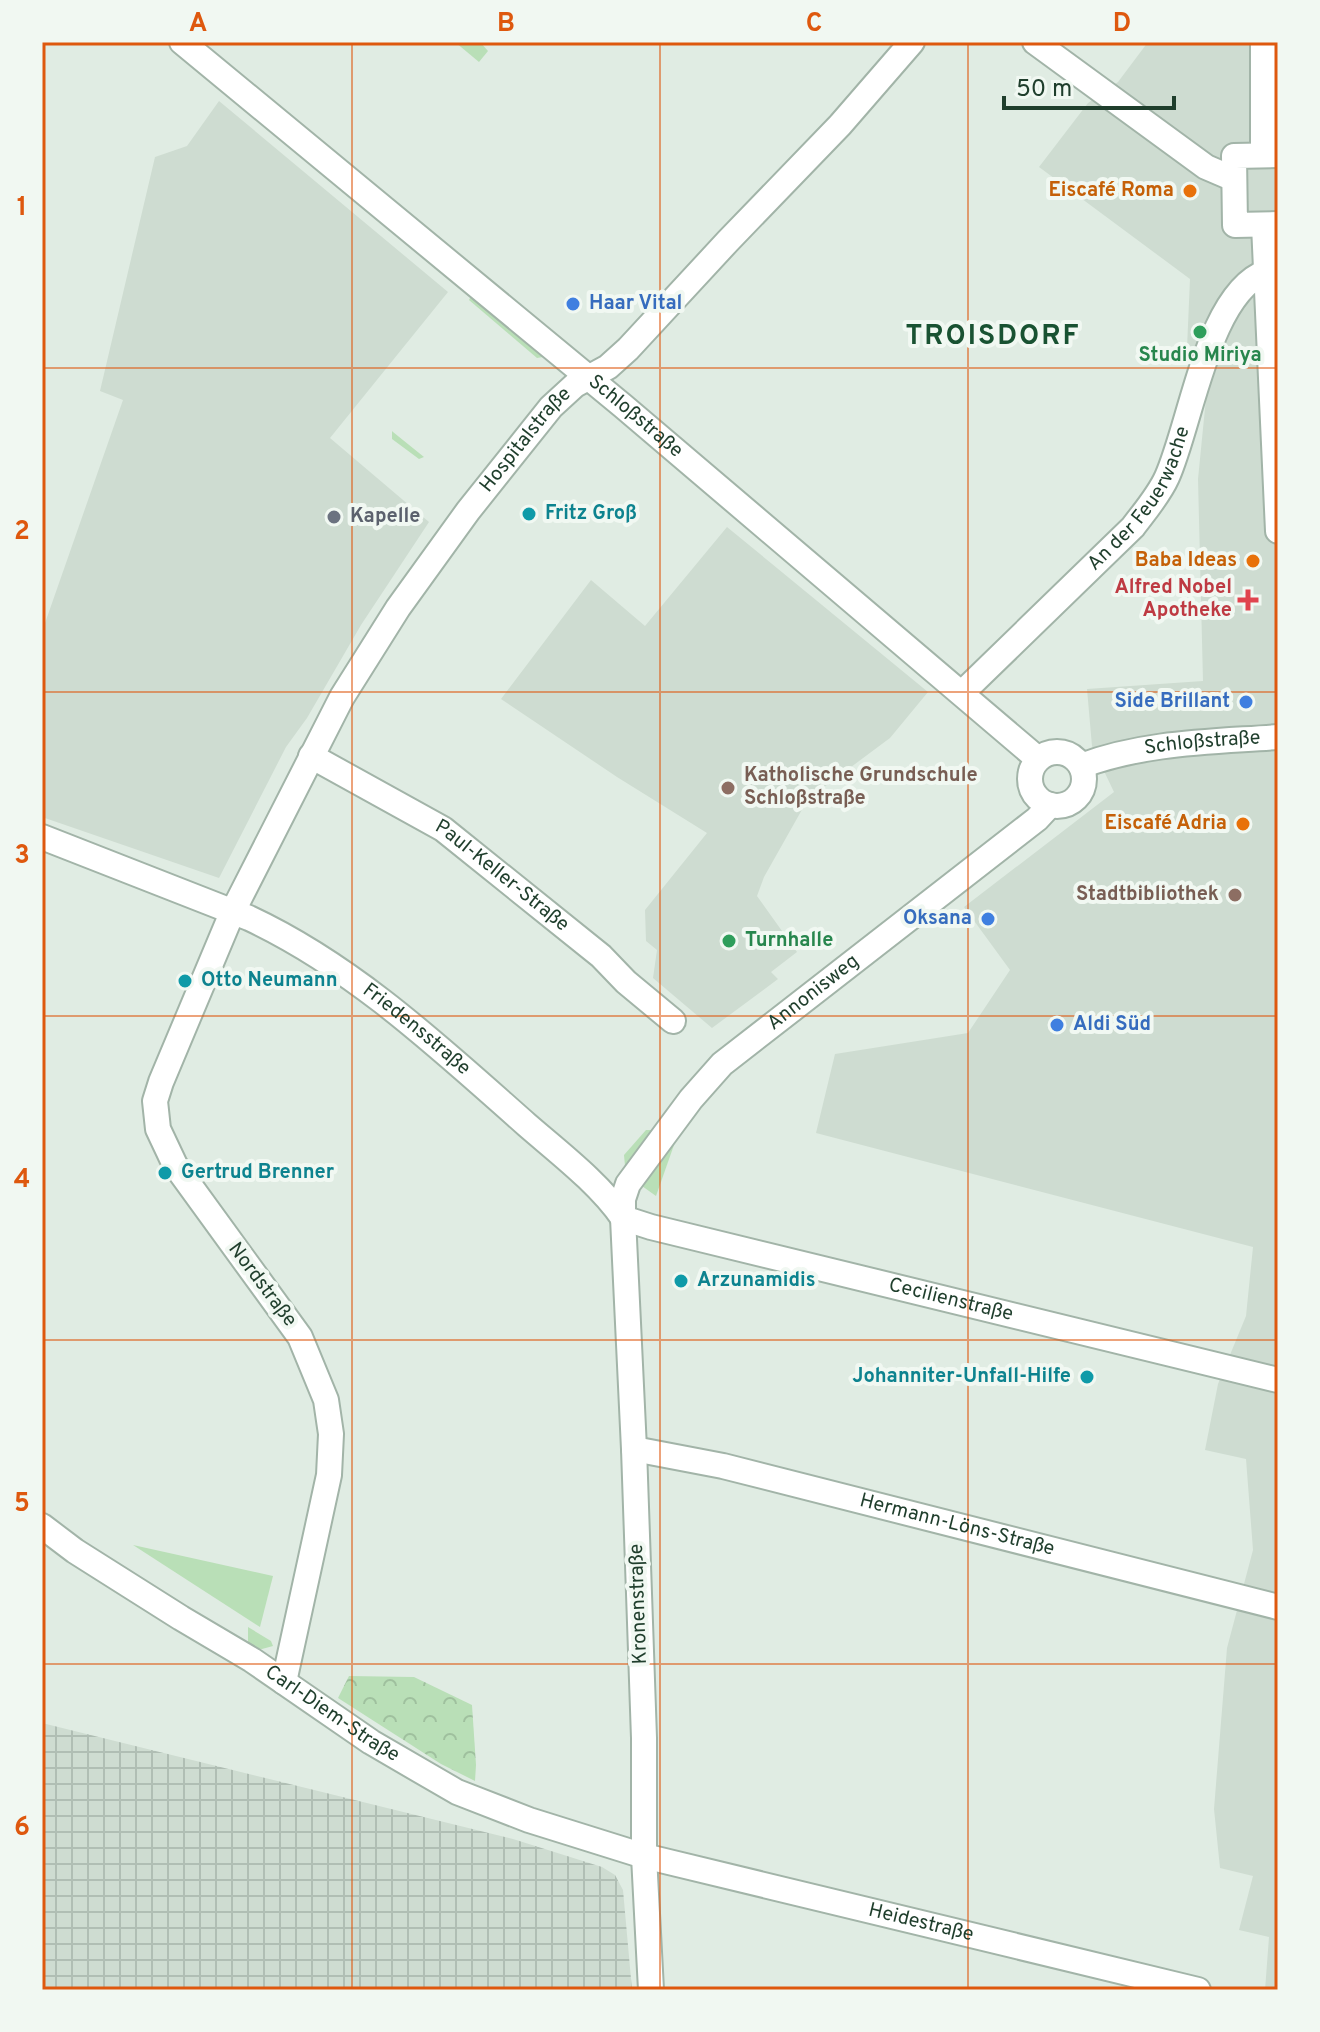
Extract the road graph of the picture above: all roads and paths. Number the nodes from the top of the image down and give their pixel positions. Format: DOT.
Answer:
graph roads {
  1 [pos="912,42"];
  2 [pos="1035,42"];
  3 [pos="1263,42"];
  4 [pos="187,44"];
  5 [pos="1271,155"];
  6 [pos="1234,179"];
  7 [pos="1271,225"];
  8 [pos="1266,272"];
  9 [pos="589,378"];
  10 [pos="1278,531"];
  11 [pos="962,693"];
  12 [pos="1278,737"];
  13 [pos="311,756"];
  14 [pos="1038,759"];
  15 [pos="1081,766"];
  16 [pos="1050,805"];
  17 [pos="42,837"];
  18 [pos="232,913"];
  19 [pos="673,1021"];
  20 [pos="623,1218"];
  21 [pos="1278,1380"];
  22 [pos="634,1449"];
  23 [pos="42,1526"];
  24 [pos="1278,1607"];
  25 [pos="284,1682"];
  26 [pos="644,1856"];
  27 [pos="651,1990"];
  28 [pos="1198,1990"];
  1 -- 9 [label="street, Hospitalstraße"];
  2 -- 6 [label="street"];
  3 -- 5 [label="street"];
  4 -- 9 [label="street, Schloßstraße"];
  5 -- 6 [label="street"];
  6 -- 7 [label="street"];
  7 -- 8 [label="street"];
  8 -- 10 [label="street"];
  8 -- 11 [label="street, An der Feuerwache"];
  9 -- 11 [label="street, Schloßstraße"];
  9 -- 13 [label="street, Hospitalstraße"];
  11 -- 14 [label="street, Schloßstraße"];
  12 -- 15 [label="street, Schloßstraße"];
  13 -- 18 [label="street, Hospitalstraße"];
  13 -- 19 [label="street, Paul-Keller-Straße"];
  14 -- 15 [label="street"];
  14 -- 16 [label="street"];
  15 -- 16 [label="street"];
  16 -- 20 [label="street, Annonisweg"];
  17 -- 18 [label="street, Friedensstraße"];
  18 -- 20 [label="street, Friedensstraße"];
  18 -- 25 [label="street, Nordstraße"];
  20 -- 21 [label="street, Cecilienstraße"];
  20 -- 22 [label="street, Kronenstraße"];
  22 -- 24 [label="street, Hermann-Löns-Straße"];
  22 -- 26 [label="street, Kronenstraße"];
  23 -- 25 [label="street, Carl-Diem-Straße"];
  25 -- 26 [label="street, Carl-Diem-Straße"];
  26 -- 27 [label="street, Kronenstraße"];
  26 -- 28 [label="street, Heidestraße"];
}
